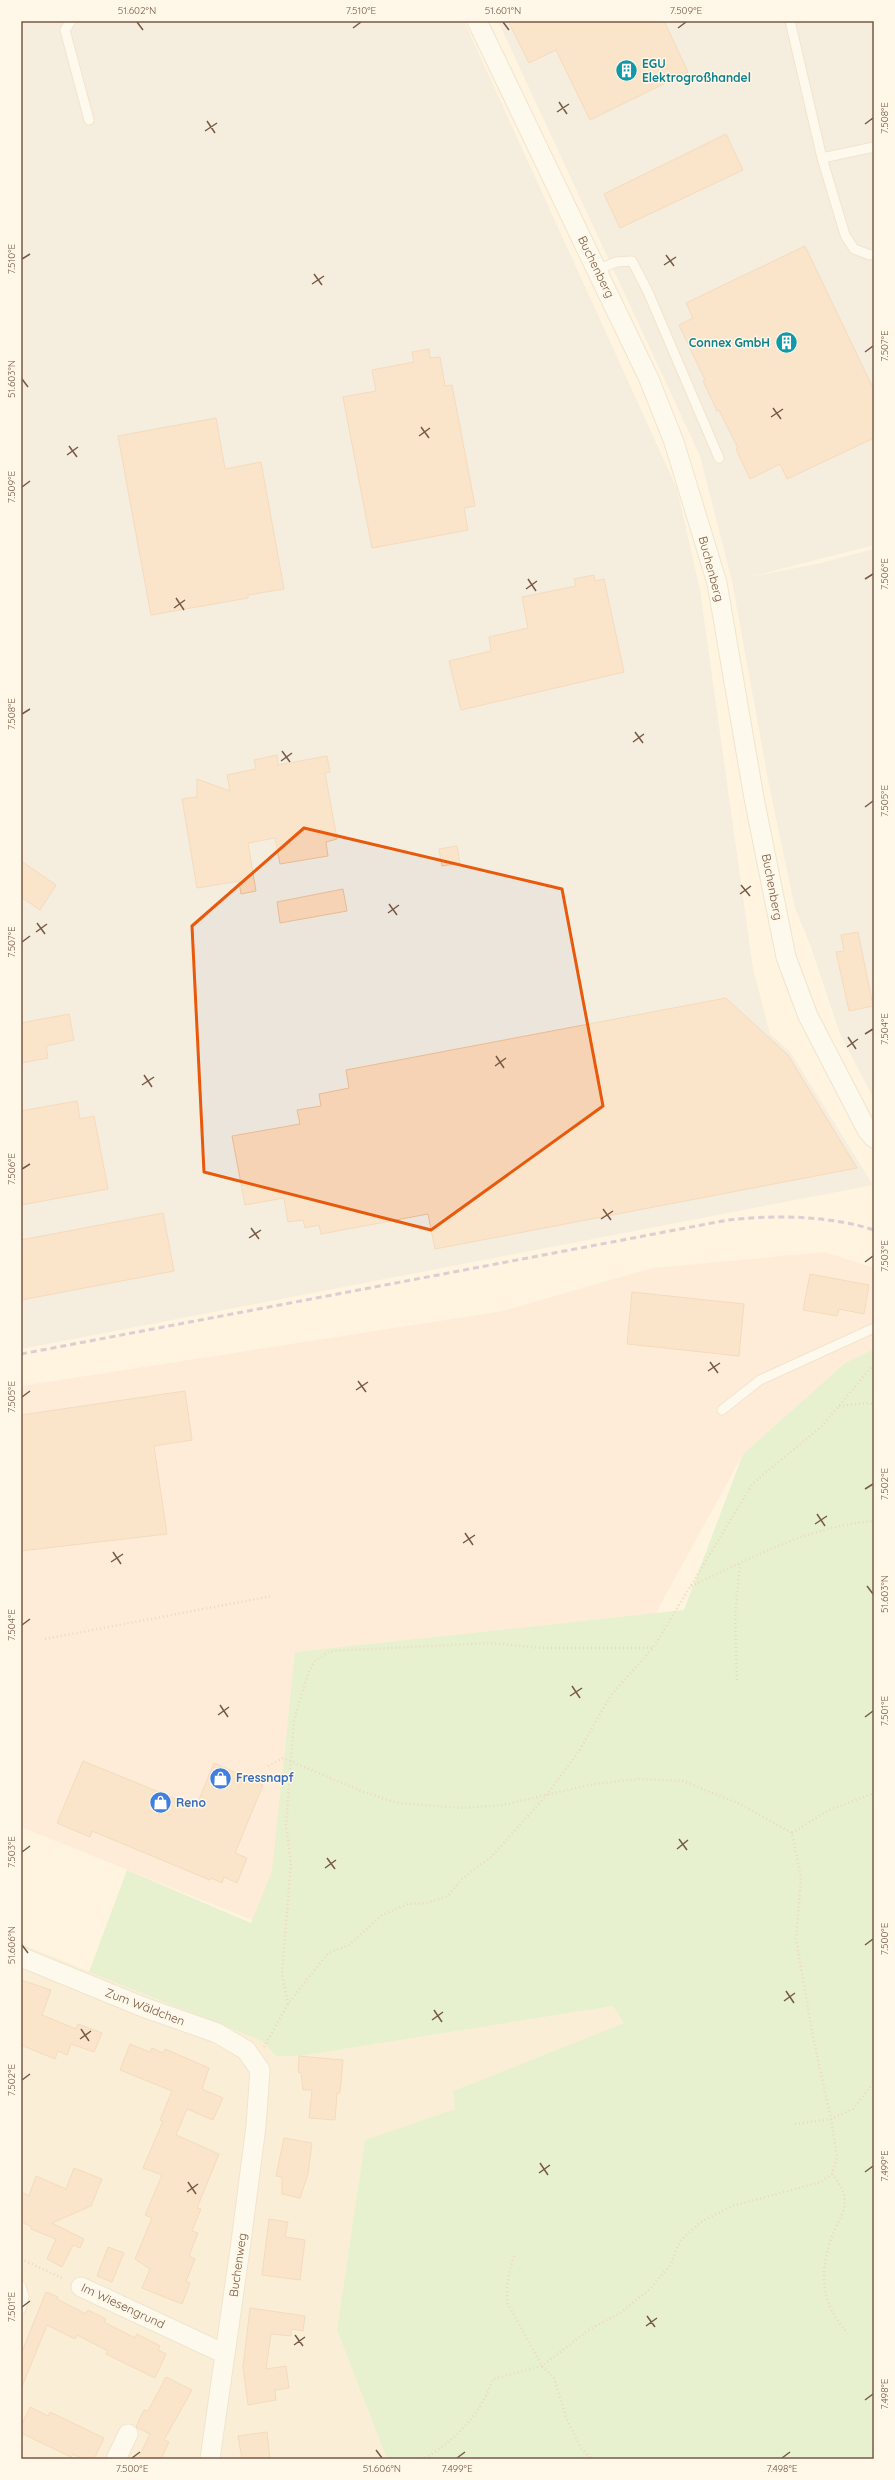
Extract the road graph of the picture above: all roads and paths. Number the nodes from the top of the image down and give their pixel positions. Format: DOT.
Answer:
graph roads {
  1 [pos="72,21"];
  2 [pos="477,21"];
  3 [pos="790,21"];
  4 [pos="89,120"];
  5 [pos="874,147"];
  6 [pos="822,158"];
  7 [pos="874,254"];
  8 [pos="597,270"];
  9 [pos="719,458"];
  10 [pos="874,1138"];
  11 [pos="874,1328"];
  12 [pos="874,1364"];
  13 [pos="874,1405"];
  14 [pos="838,1406"];
  15 [pos="722,1410"];
  16 [pos="874,1521"];
  17 [pos="740,1563"];
  18 [pos="690,1586"];
  19 [pos="272,1596"];
  20 [pos="45,1639"];
  21 [pos="653,1648"];
  22 [pos="737,1680"];
  23 [pos="292,1762"];
  24 [pos="268,1766"];
  25 [pos="874,1793"];
  26 [pos="546,1796"];
  27 [pos="792,1833"];
  28 [pos="21,1957"];
  29 [pos="288,2004"];
  30 [pos="256,2065"];
  31 [pos="874,2082"];
  32 [pos="831,2119"];
  33 [pos="795,2124"];
  34 [pos="832,2174"];
  35 [pos="514,2256"];
  36 [pos="21,2259"];
  37 [pos="21,2286"];
  38 [pos="81,2287"];
  39 [pos="21,2309"];
  40 [pos="848,2333"];
  41 [pos="225,2354"];
  42 [pos="542,2366"];
  43 [pos="128,2434"];
  44 [pos="116,2459"];
  45 [pos="210,2459"];
  46 [pos="424,2459"];
  47 [pos="592,2459"];
  1 -- 4 [label="lane"];
  2 -- 8 [label="street, Buchenberg"];
  3 -- 6 [label="lane"];
  5 -- 6 [label="lane"];
  6 -- 7 [label="lane"];
  8 -- 9 [label="lane"];
  8 -- 10 [label="street, Buchenberg"];
  11 -- 15 [label="lane"];
  12 -- 14 [label="path"];
  13 -- 14 [label="path"];
  14 -- 18 [label="path"];
  16 -- 17 [label="path"];
  17 -- 18 [label="path"];
  17 -- 22 [label="path"];
  18 -- 21 [label="path"];
  19 -- 20 [label="path"];
  21 -- 23 [label="path"];
  21 -- 26 [label="path"];
  23 -- 24 [label="path"];
  23 -- 26 [label="path"];
  23 -- 29 [label="path"];
  25 -- 27 [label="path"];
  26 -- 27 [label="path"];
  26 -- 29 [label="path"];
  27 -- 32 [label="path"];
  28 -- 30 [label="street, Zum Wäldchen"];
  29 -- 30 [label="path"];
  30 -- 41 [label="street, Buchenweg"];
  31 -- 32 [label="path"];
  32 -- 33 [label="path"];
  32 -- 34 [label="path"];
  34 -- 40 [label="path"];
  34 -- 42 [label="path"];
  35 -- 42 [label="path"];
  36 -- 38 [label="path, Im Wiesengrund"];
  37 -- 39 [label="lane"];
  38 -- 41 [label="street, Im Wiesengrund"];
  41 -- 45 [label="street, Buchenweg"];
  42 -- 46 [label="path"];
  42 -- 47 [label="path"];
  43 -- 44 [label="street"];
}
